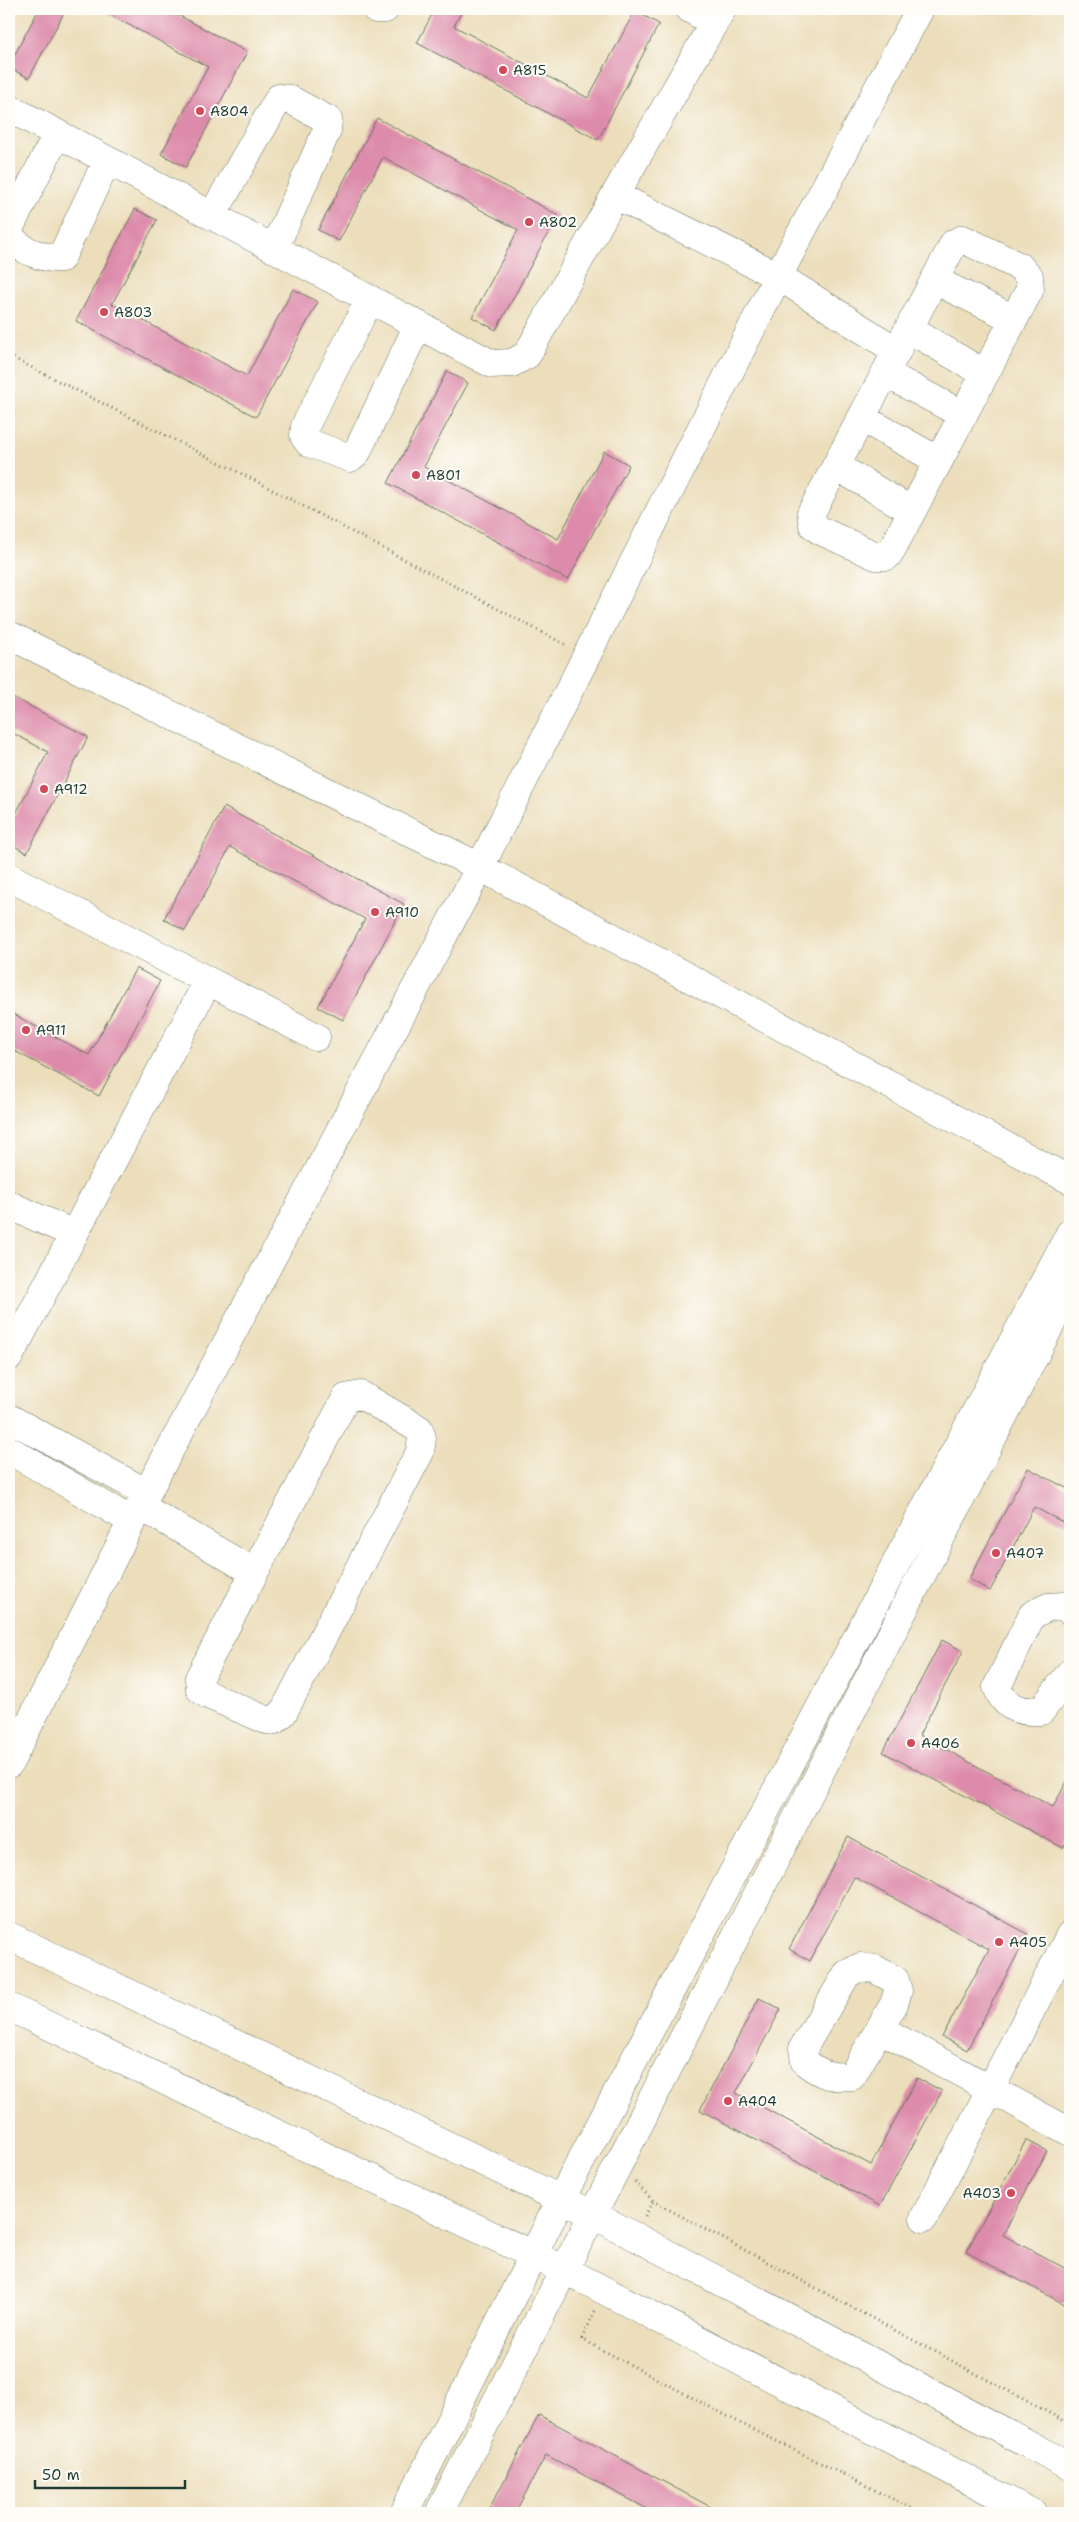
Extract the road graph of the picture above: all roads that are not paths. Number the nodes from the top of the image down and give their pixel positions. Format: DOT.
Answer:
graph roads {
  1 [pos="376,9"];
  2 [pos="386,9"];
  3 [pos="690,9"];
  4 [pos="920,9"];
  5 [pos="718,16"];
  6 [pos="9,108"];
  7 [pos="57,134"];
  8 [pos="107,160"];
  9 [pos="615,195"];
  10 [pos="212,216"];
  11 [pos="9,234"];
  12 [pos="274,248"];
  13 [pos="778,276"];
  14 [pos="934,280"];
  15 [pos="370,299"];
  16 [pos="1014,319"];
  17 [pos="418,325"];
  18 [pos="897,351"];
  19 [pos="985,374"];
  20 [pos="963,415"];
  21 [pos="862,418"];
  22 [pos="939,461"];
  23 [pos="836,466"];
  24 [pos="912,511"];
  25 [pos="9,635"];
  26 [pos="480,867"];
  27 [pos="9,877"];
  28 [pos="208,981"];
  29 [pos="316,1037"];
  30 [pos="1070,1180"];
  31 [pos="9,1205"];
  32 [pos="74,1234"];
  33 [pos="1070,1234"];
  34 [pos="1070,1288"];
  35 [pos="9,1357"];
  36 [pos="9,1418"];
  37 [pos="9,1450"];
  38 [pos="139,1507"];
  39 [pos="254,1572"];
  40 [pos="1070,1611"];
  41 [pos="1070,1674"];
  42 [pos="9,1764"];
  43 [pos="1070,1935"];
  44 [pos="9,1936"];
  45 [pos="9,2007"];
  46 [pos="880,2029"];
  47 [pos="990,2091"];
  48 [pos="1070,2132"];
  49 [pos="561,2199"];
  50 [pos="592,2214"];
  51 [pos="924,2218"];
  52 [pos="534,2255"];
  53 [pos="563,2269"];
  54 [pos="1070,2466"];
  55 [pos="404,2513"];
  56 [pos="439,2513"];
  57 [pos="1032,2513"];
  1 -- 2 [label="street"];
  3 -- 5 [label="street"];
  4 -- 13 [label="street"];
  5 -- 9 [label="street"];
  6 -- 7 [label="street"];
  7 -- 8 [label="street"];
  7 -- 11 [label="street"];
  8 -- 10 [label="street"];
  8 -- 11 [label="street"];
  9 -- 13 [label="street"];
  9 -- 17 [label="street"];
  10 -- 12 [label="street"];
  10 -- 12 [label="street"];
  12 -- 15 [label="street"];
  13 -- 18 [label="street"];
  13 -- 26 [label="street"];
  14 -- 16 [label="street"];
  14 -- 16 [label="street"];
  14 -- 18 [label="street"];
  15 -- 17 [label="street"];
  15 -- 17 [label="street"];
  16 -- 19 [label="street"];
  18 -- 19 [label="street"];
  18 -- 20 [label="street"];
  18 -- 21 [label="street"];
  19 -- 20 [label="street"];
  20 -- 22 [label="street"];
  21 -- 22 [label="street"];
  21 -- 23 [label="street"];
  22 -- 24 [label="street"];
  23 -- 24 [label="street"];
  23 -- 24 [label="street"];
  25 -- 26 [label="street"];
  26 -- 30 [label="street"];
  26 -- 38 [label="street"];
  27 -- 28 [label="street"];
  28 -- 29 [label="street"];
  28 -- 32 [label="street"];
  31 -- 32 [label="street"];
  32 -- 35 [label="street"];
  33 -- 49 [label="street"];
  34 -- 50 [label="street"];
  36 -- 38 [label="street"];
  37 -- 38 [label="street"];
  38 -- 39 [label="street"];
  38 -- 42 [label="street"];
  39 -- 39 [label="street"];
  40 -- 41 [label="street"];
  43 -- 47 [label="street"];
  44 -- 49 [label="street"];
  45 -- 52 [label="street"];
  46 -- 47 [label="street"];
  47 -- 48 [label="street"];
  47 -- 51 [label="street"];
  49 -- 50 [label="street"];
  49 -- 52 [label="street"];
  50 -- 53 [label="street"];
  50 -- 54 [label="street"];
  52 -- 53 [label="street"];
  52 -- 55 [label="street"];
  53 -- 56 [label="street"];
  53 -- 57 [label="street"];
}
